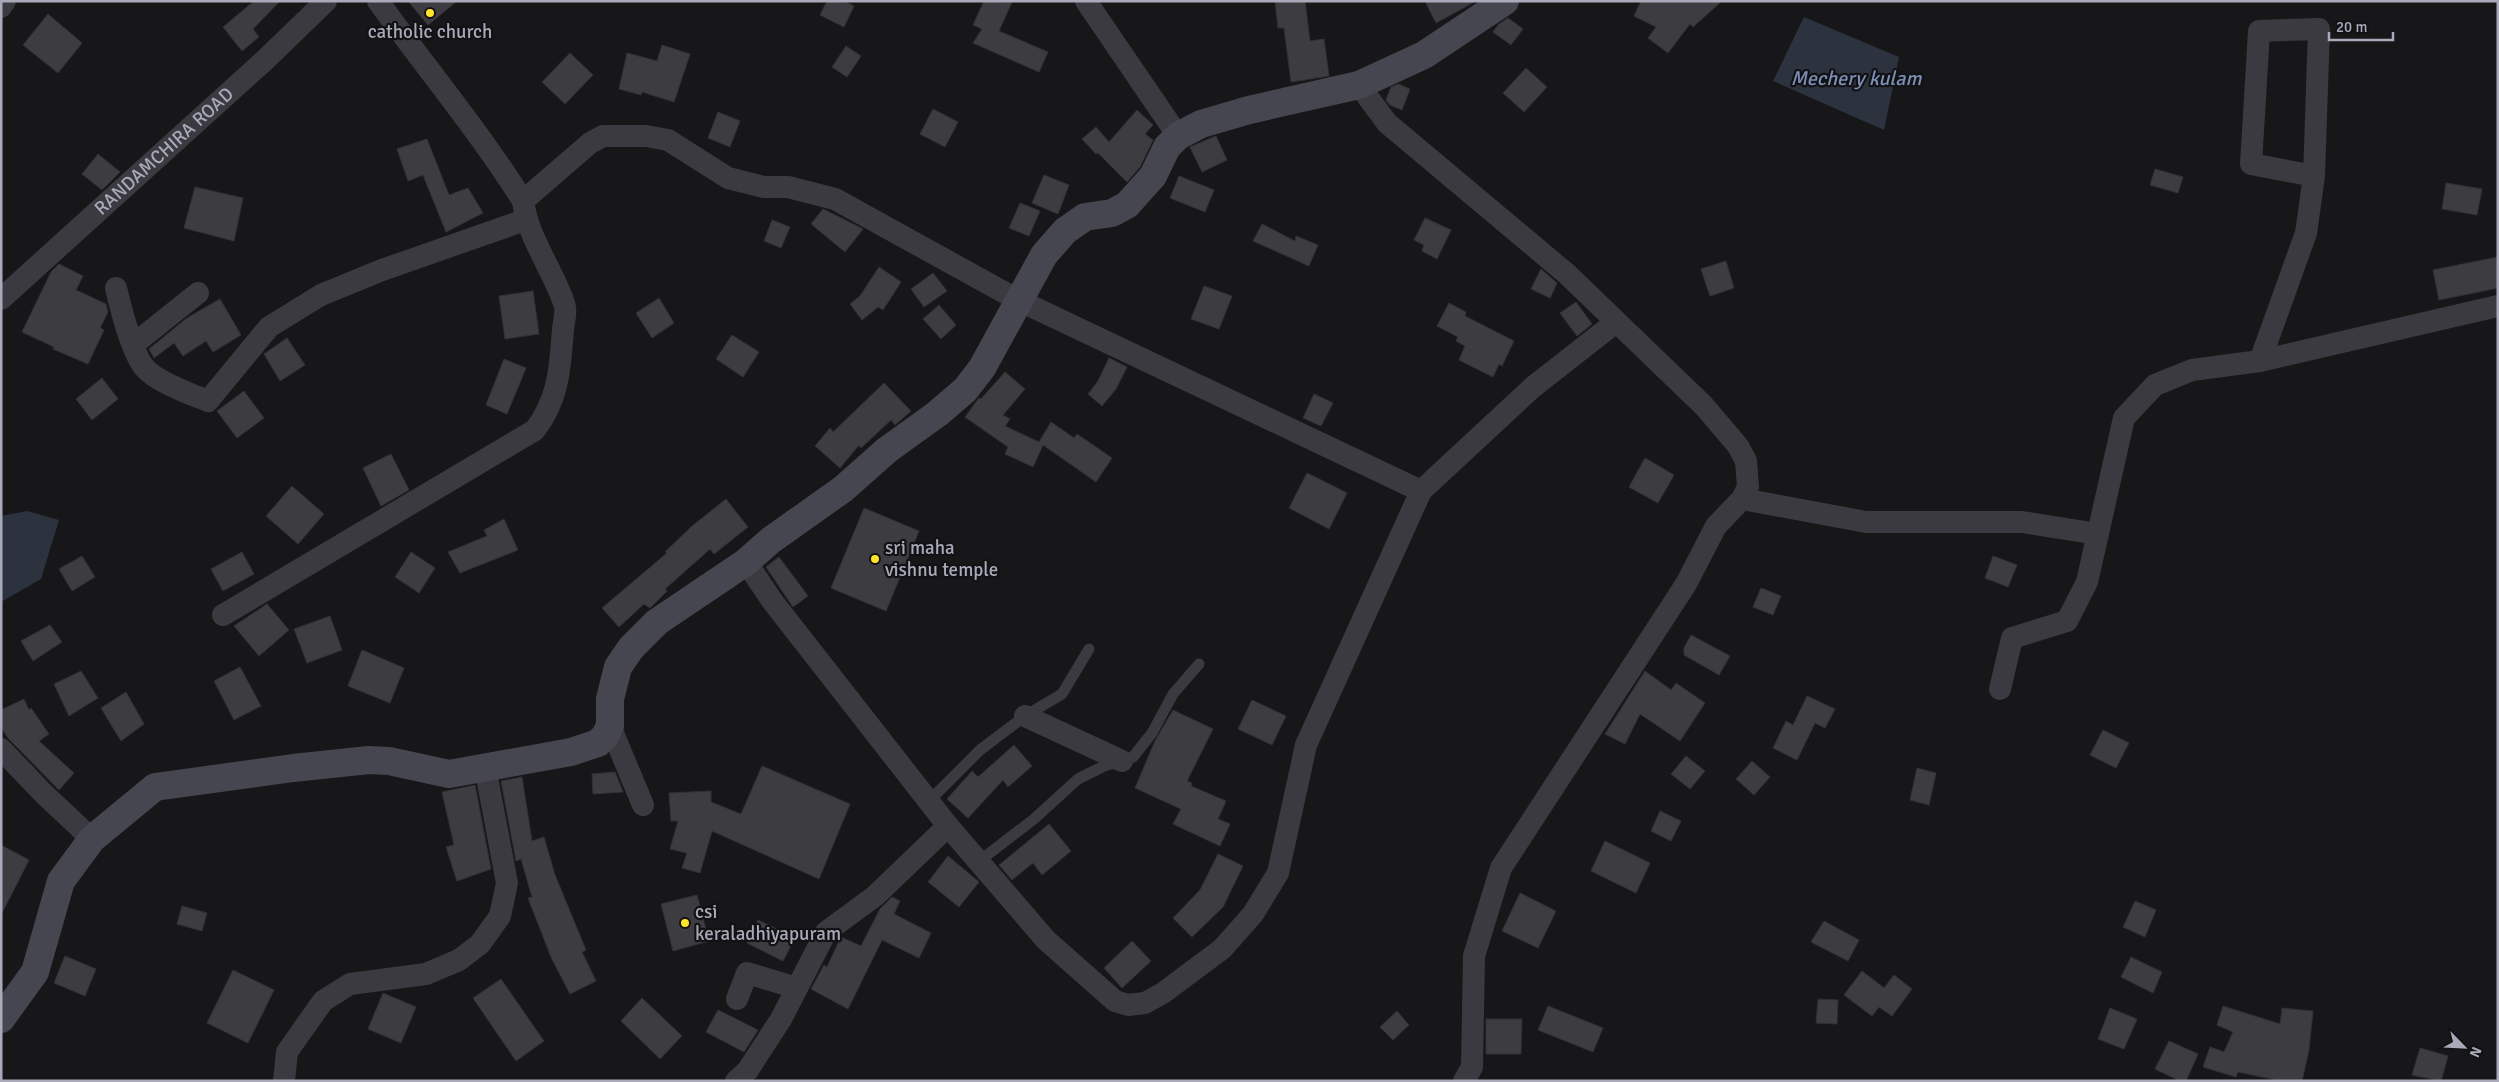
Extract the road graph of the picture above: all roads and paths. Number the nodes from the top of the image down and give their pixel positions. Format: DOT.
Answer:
graph roads {
  1 [pos="5,1"];
  2 [pos="326,1"];
  3 [pos="378,1"];
  4 [pos="1086,1"];
  5 [pos="1505,1"];
  6 [pos="1,8"];
  7 [pos="1359,85"];
  8 [pos="1178,136"];
  9 [pos="2314,176"];
  10 [pos="524,210"];
  11 [pos="116,288"];
  12 [pos="198,293"];
  13 [pos="1,299"];
  14 [pos="1018,300"];
  15 [pos="2498,306"];
  16 [pos="1616,322"];
  17 [pos="134,344"];
  18 [pos="2260,361"];
  19 [pos="1421,492"];
  20 [pos="1742,499"];
  21 [pos="2098,534"];
  22 [pos="746,562"];
  23 [pos="222,615"];
  24 [pos="1089,648"];
  25 [pos="1199,664"];
  26 [pos="2000,690"];
  27 [pos="1025,716"];
  28 [pos="610,726"];
  29 [pos="1,749"];
  30 [pos="1122,760"];
  31 [pos="485,767"];
  32 [pos="929,802"];
  33 [pos="643,804"];
  34 [pos="948,826"];
  35 [pos="92,839"];
  36 [pos="978,862"];
  37 [pos="797,988"];
  38 [pos="737,999"];
  39 [pos="1,1018"];
  40 [pos="284,1081"];
  41 [pos="736,1081"];
  42 [pos="1464,1081"];
  1 -- 6 [label="street"];
  2 -- 13 [label="street, RANDAMCHIRA ROAD"];
  3 -- 10 [label="street"];
  4 -- 8 [label="street"];
  5 -- 7 [label="street"];
  7 -- 8 [label="street"];
  7 -- 16 [label="street"];
  8 -- 14 [label="street"];
  9 -- 9 [label="street"];
  9 -- 18 [label="street"];
  10 -- 14 [label="street"];
  10 -- 17 [label="street"];
  10 -- 23 [label="street"];
  11 -- 17 [label="street"];
  12 -- 17 [label="street"];
  14 -- 19 [label="street"];
  14 -- 22 [label="street"];
  15 -- 18 [label="street"];
  16 -- 19 [label="street"];
  16 -- 20 [label="street"];
  18 -- 21 [label="street"];
  19 -- 36 [label="street"];
  20 -- 21 [label="street"];
  20 -- 42 [label="street"];
  21 -- 26 [label="street"];
  22 -- 28 [label="street"];
  22 -- 32 [label="street"];
  24 -- 27 [label="lane"];
  25 -- 30 [label="lane"];
  27 -- 30 [label="street"];
  27 -- 32 [label="lane"];
  28 -- 31 [label="street"];
  28 -- 33 [label="street"];
  29 -- 35 [label="street"];
  30 -- 36 [label="lane"];
  31 -- 35 [label="street"];
  31 -- 40 [label="street"];
  32 -- 34 [label="street"];
  34 -- 36 [label="street"];
  34 -- 37 [label="street"];
  35 -- 39 [label="street"];
  37 -- 38 [label="street"];
  37 -- 41 [label="street"];
}
